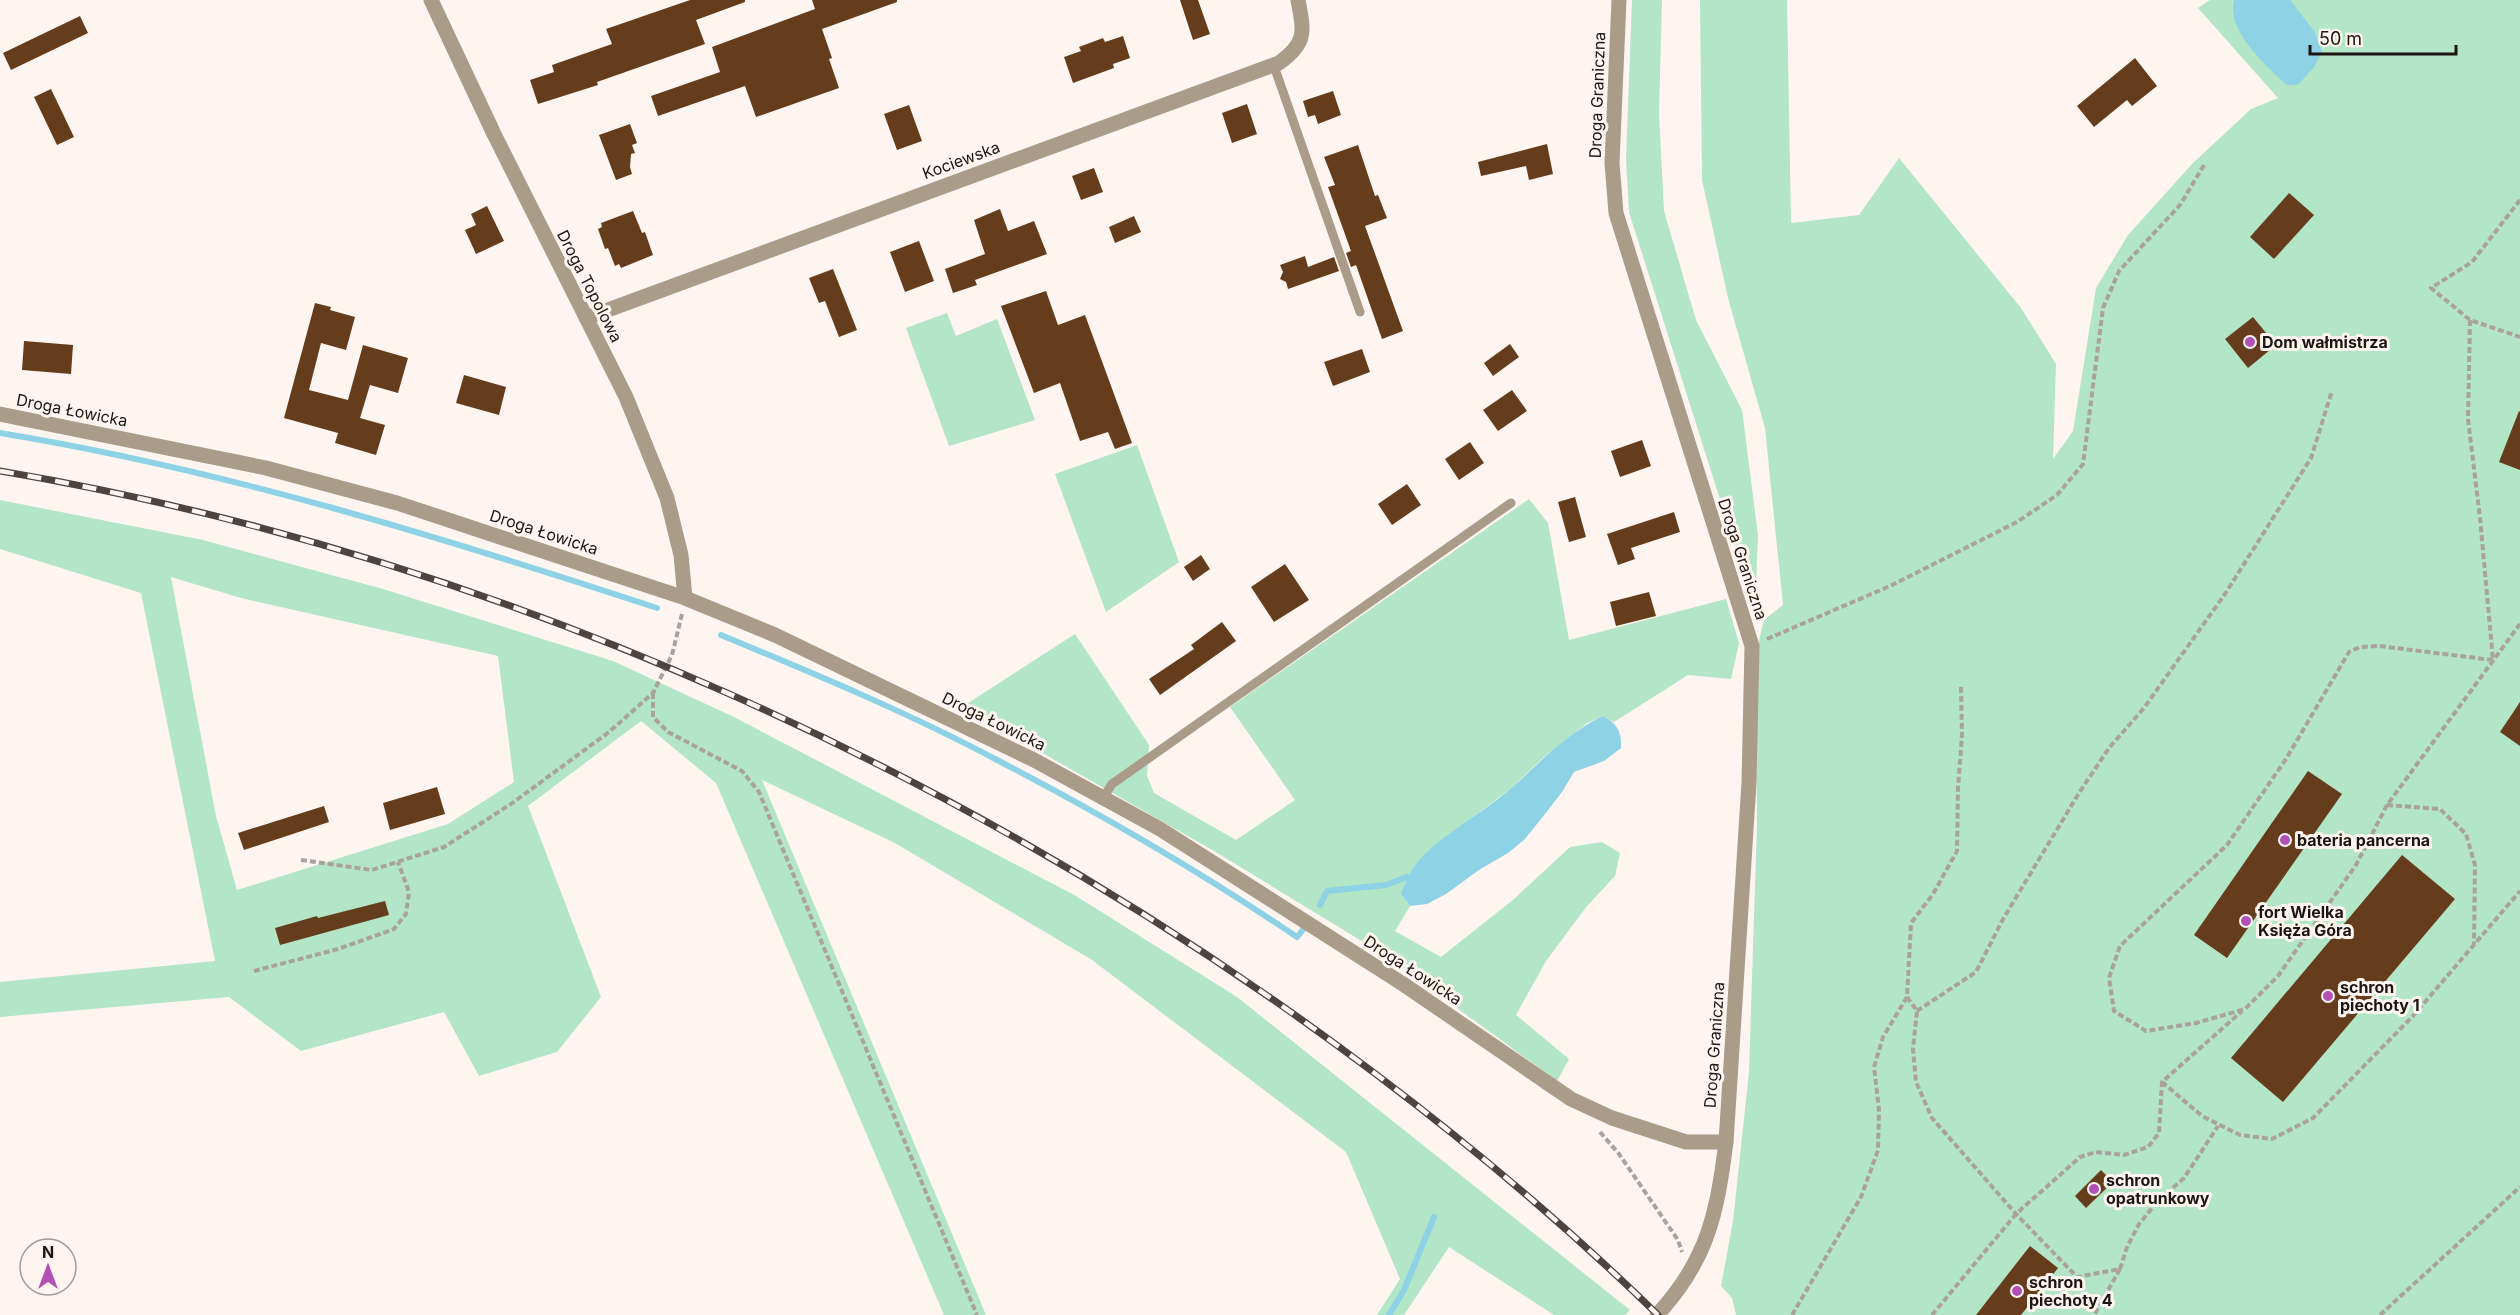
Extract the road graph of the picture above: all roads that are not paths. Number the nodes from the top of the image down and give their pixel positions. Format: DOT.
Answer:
graph roads {
  1 [pos="431,0"];
  2 [pos="1298,0"];
  3 [pos="1619,0"];
  4 [pos="1274,66"];
  5 [pos="1360,312"];
  6 [pos="586,318"];
  7 [pos="0,414"];
  8 [pos="1511,503"];
  9 [pos="685,598"];
  10 [pos="1103,798"];
  11 [pos="1726,1142"];
  12 [pos="1657,1315"];
  1 -- 6 [label="street, Droga Topolowa"];
  2 -- 4 [label="street, Kociewska"];
  3 -- 11 [label="street, Droga Graniczna"];
  4 -- 5 [label="lane"];
  4 -- 6 [label="street, Kociewska"];
  6 -- 9 [label="street, Droga Topolowa"];
  7 -- 9 [label="street, Droga Łowicka"];
  8 -- 10 [label="lane"];
  9 -- 10 [label="street, Droga Łowicka"];
  10 -- 11 [label="street, Droga Łowicka"];
  11 -- 12 [label="street"];
}
